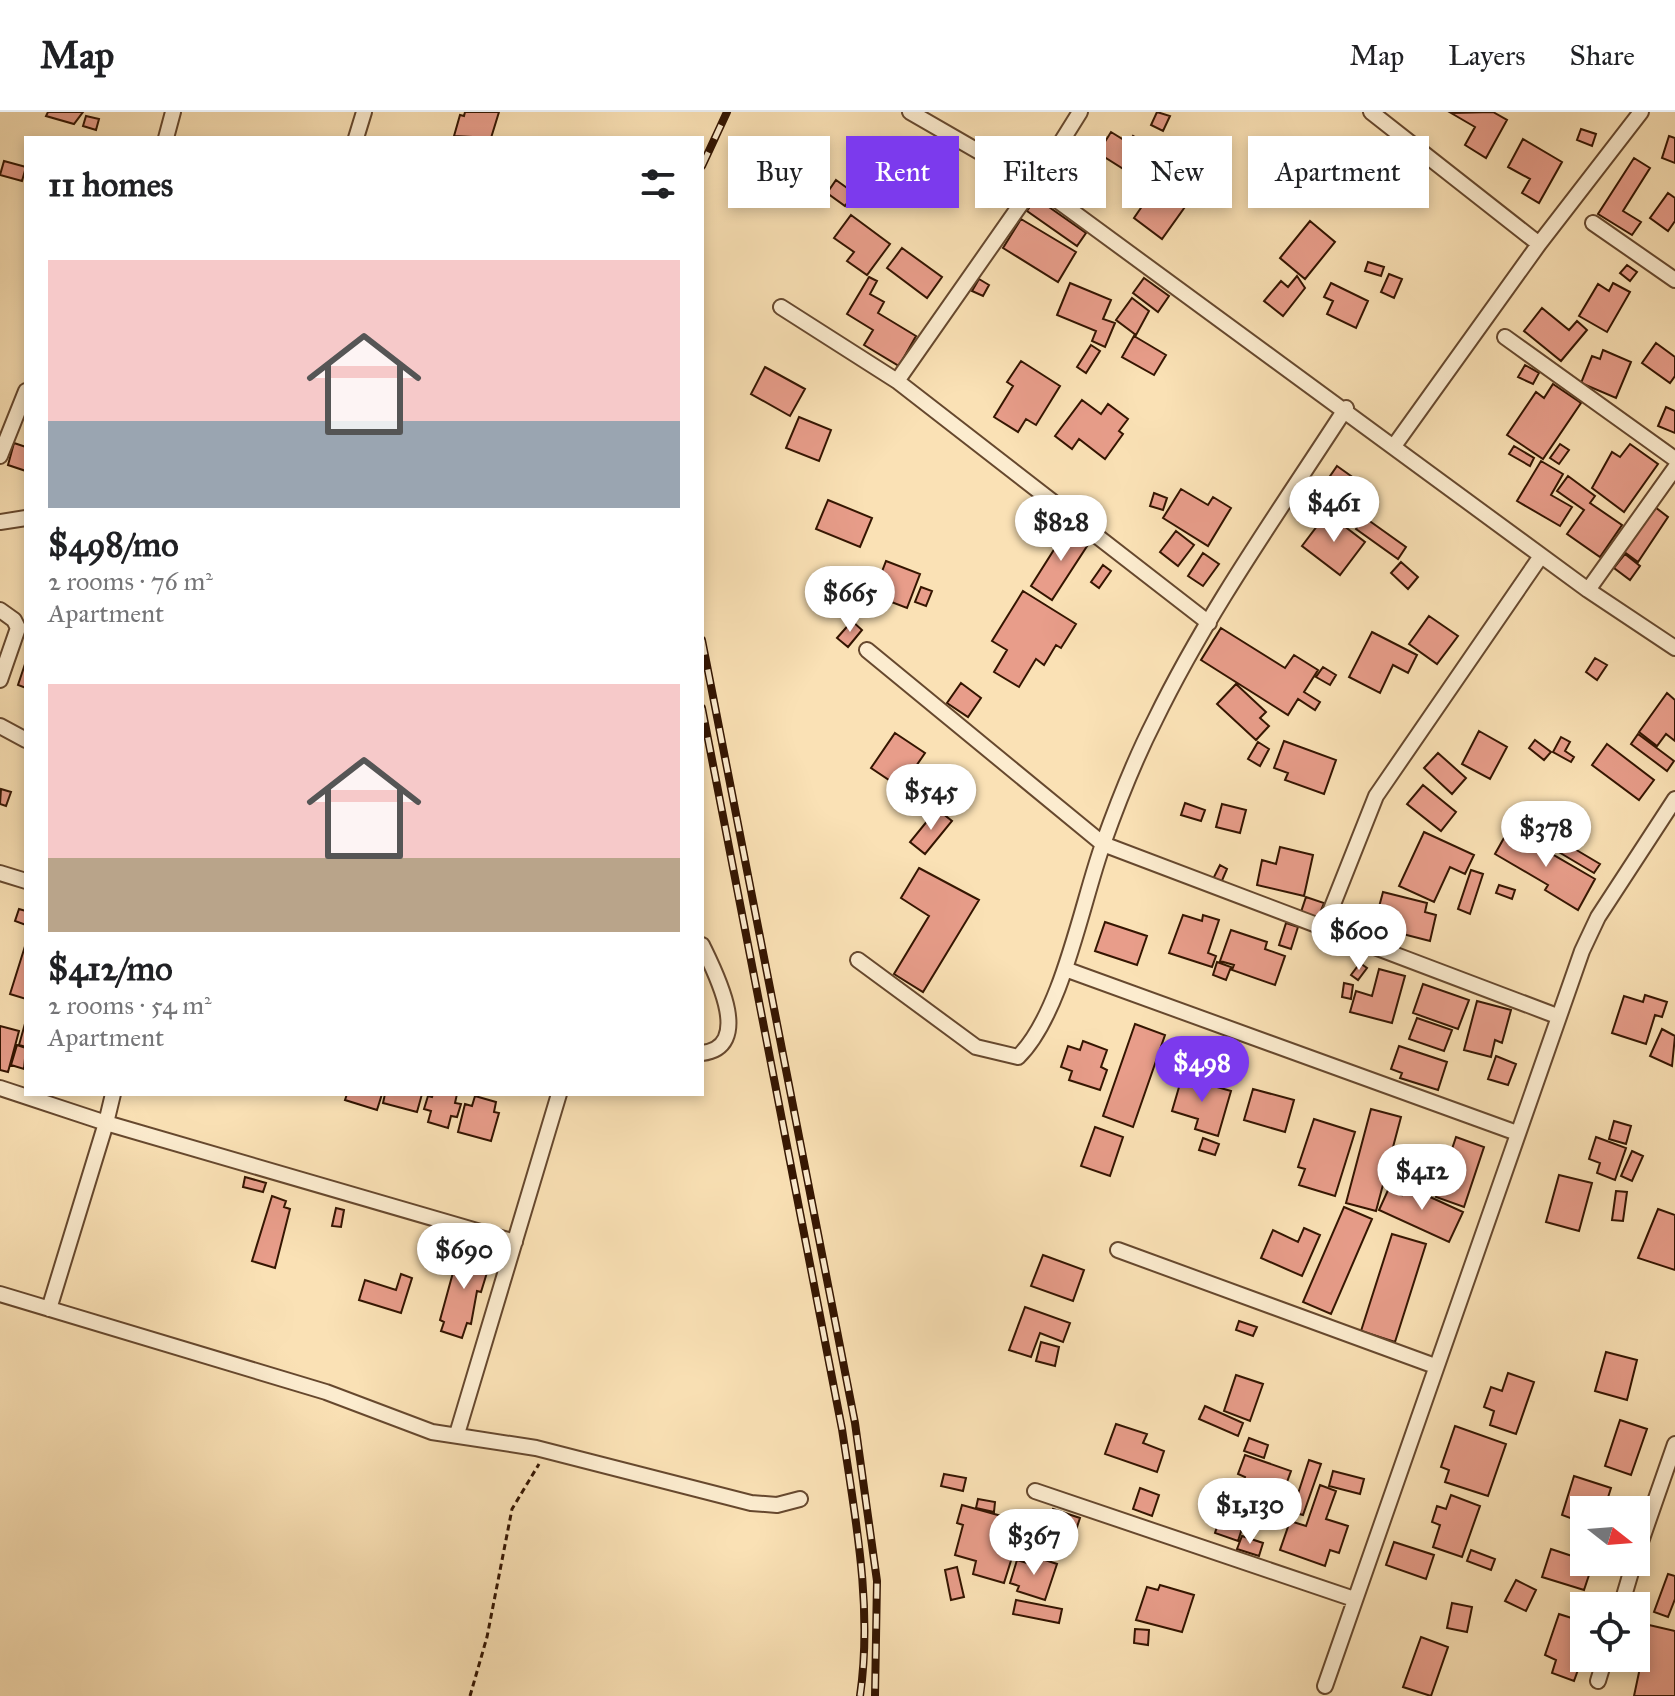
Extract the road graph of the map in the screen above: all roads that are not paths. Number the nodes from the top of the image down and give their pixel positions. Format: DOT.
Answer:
graph roads {
  1 [pos="173,112"];
  2 [pos="364,112"];
  3 [pos="910,112"];
  4 [pos="1080,112"];
  5 [pos="1371,112"];
  6 [pos="1641,112"];
  7 [pos="167,136"];
  8 [pos="357,136"];
  9 [pos="1065,136"];
  10 [pos="975,149"];
  11 [pos="1018,208"];
  12 [pos="1068,208"];
  13 [pos="1593,223"];
  14 [pos="1539,244"];
  15 [pos="1675,280"];
  16 [pos="781,307"];
  17 [pos="1505,337"];
  18 [pos="897,381"];
  19 [pos="24,396"];
  20 [pos="1346,408"];
  21 [pos="1394,446"];
  22 [pos="0,456"];
  23 [pos="1675,459"];
  24 [pos="1675,468"];
  25 [pos="24,518"];
  26 [pos="0,522"];
  27 [pos="1541,556"];
  28 [pos="1588,590"];
  29 [pos="0,610"];
  30 [pos="1209,623"];
  31 [pos="1675,648"];
  32 [pos="867,650"];
  33 [pos="0,680"];
  34 [pos="0,726"];
  35 [pos="24,739"];
  36 [pos="1675,799"];
  37 [pos="1103,844"];
  38 [pos="0,873"];
  39 [pos="24,880"];
  40 [pos="1324,927"];
  41 [pos="704,949"];
  42 [pos="858,960"];
  43 [pos="1065,969"];
  44 [pos="1557,1016"];
  45 [pos="704,1053"];
  46 [pos="0,1088"];
  47 [pos="24,1096"];
  48 [pos="24,1096"];
  49 [pos="113,1096"];
  50 [pos="558,1096"];
  51 [pos="106,1123"];
  52 [pos="1517,1133"];
  53 [pos="515,1242"];
  54 [pos="1118,1250"];
  55 [pos="0,1294"];
  56 [pos="49,1309"];
  57 [pos="1435,1366"];
  58 [pos="457,1434"];
  59 [pos="1675,1444"];
  60 [pos="1035,1491"];
  61 [pos="800,1499"];
  62 [pos="1650,1516"];
  63 [pos="1354,1599"];
  64 [pos="1601,1672"];
  65 [pos="1598,1681"];
  66 [pos="1325,1686"];
  1 -- 7 [label="street"];
  2 -- 8 [label="street"];
  3 -- 10 [label="street"];
  4 -- 9 [label="street"];
  5 -- 14 [label="street"];
  6 -- 14 [label="street"];
  11 -- 18 [label="street"];
  12 -- 20 [label="street"];
  13 -- 15 [label="street"];
  14 -- 21 [label="street"];
  16 -- 18 [label="street"];
  17 -- 23 [label="street"];
  18 -- 30 [label="street"];
  19 -- 22 [label="street"];
  20 -- 21 [label="street"];
  20 -- 30 [label="street"];
  21 -- 27 [label="street"];
  24 -- 28 [label="street"];
  25 -- 26 [label="street"];
  27 -- 28 [label="street"];
  27 -- 40 [label="street"];
  28 -- 31 [label="street"];
  29 -- 33 [label="street"];
  30 -- 37 [label="street"];
  32 -- 37 [label="street"];
  34 -- 35 [label="street"];
  36 -- 44 [label="street"];
  37 -- 40 [label="street"];
  37 -- 43 [label="street"];
  38 -- 39 [label="street"];
  40 -- 44 [label="street"];
  41 -- 45 [label="street"];
  42 -- 43 [label="street"];
  43 -- 52 [label="street"];
  44 -- 52 [label="street"];
  46 -- 47 [label="street"];
  48 -- 51 [label="street"];
  49 -- 51 [label="street"];
  50 -- 53 [label="street"];
  51 -- 53 [label="street"];
  51 -- 56 [label="street"];
  52 -- 57 [label="street"];
  53 -- 58 [label="street"];
  54 -- 57 [label="street"];
  55 -- 56 [label="street"];
  56 -- 58 [label="street"];
  57 -- 63 [label="street"];
  58 -- 61 [label="street"];
  59 -- 62 [label="street"];
  60 -- 63 [label="street"];
  63 -- 66 [label="street"];
  64 -- 65 [label="street"];
}
